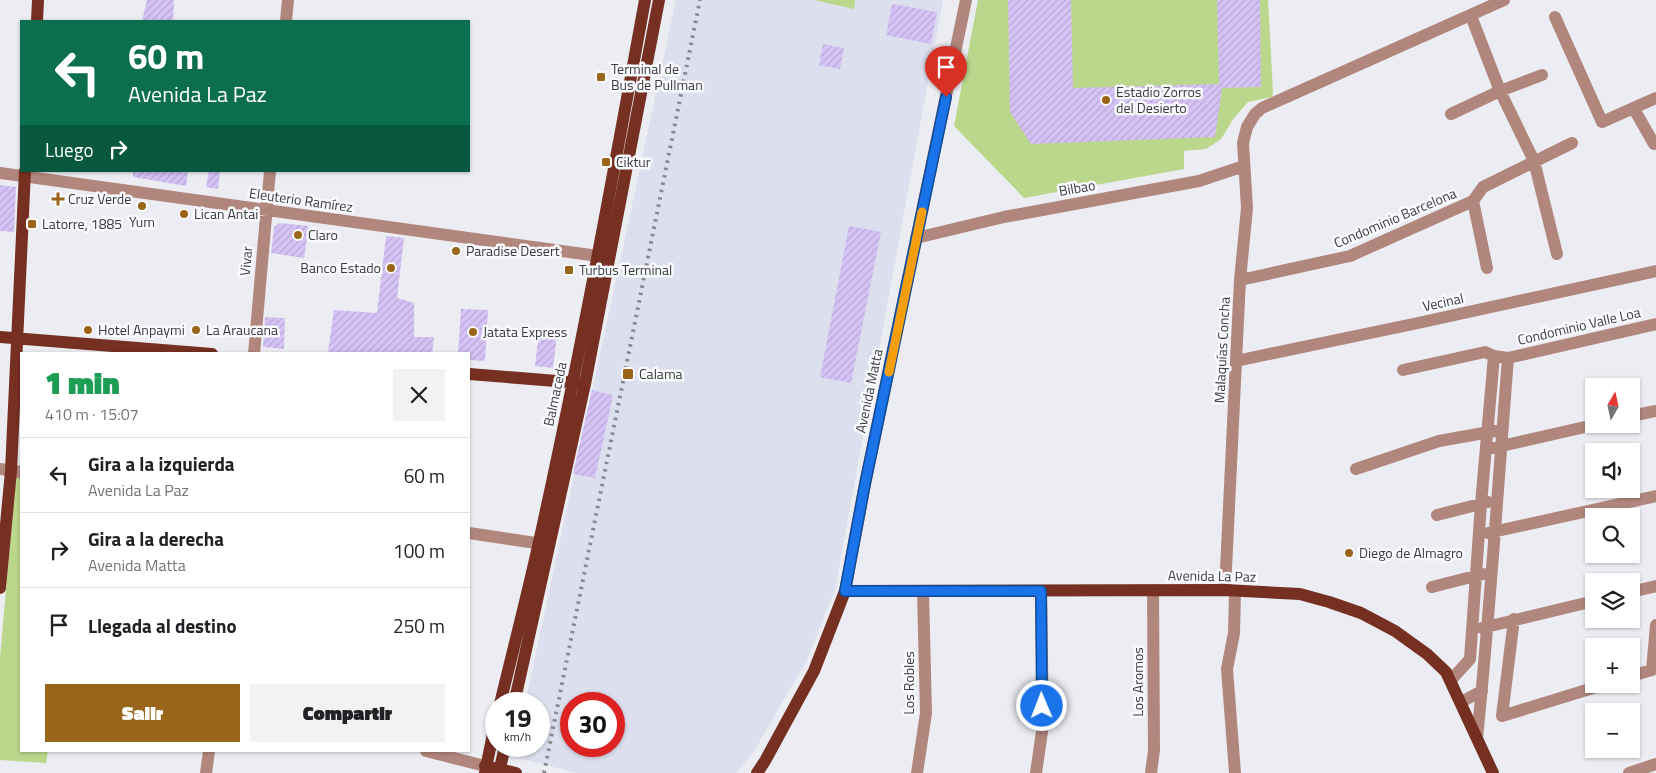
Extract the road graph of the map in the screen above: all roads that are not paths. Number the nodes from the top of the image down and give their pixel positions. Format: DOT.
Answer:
graph roads {
  1 [pos="38,0"];
  2 [pos="288,0"];
  3 [pos="645,0"];
  4 [pos="659,0"];
  5 [pos="966,0"];
  6 [pos="1504,0"];
  7 [pos="1470,16"];
  8 [pos="1555,17"];
  9 [pos="37,20"];
  10 [pos="286,20"];
  11 [pos="1542,75"];
  12 [pos="1500,91"];
  13 [pos="1656,98"];
  14 [pos="1634,109"];
  15 [pos="1451,114"];
  16 [pos="1656,135"];
  17 [pos="1572,143"];
  18 [pos="1534,161"];
  19 [pos="1244,166"];
  20 [pos="270,172"];
  21 [pos="0,173"];
  22 [pos="25,174"];
  23 [pos="1473,202"];
  24 [pos="266,210"];
  25 [pos="916,238"];
  26 [pos="1557,254"];
  27 [pos="598,256"];
  28 [pos="1487,268"];
  29 [pos="1656,271"];
  30 [pos="1240,280"];
  31 [pos="1656,324"];
  32 [pos="0,337"];
  33 [pos="17,338"];
  34 [pos="188,352"];
  35 [pos="254,352"];
  36 [pos="1494,356"];
  37 [pos="1508,358"];
  38 [pos="1236,360"];
  39 [pos="1403,370"];
  40 [pos="470,374"];
  41 [pos="579,383"];
  42 [pos="1656,410"];
  43 [pos="1640,414"];
  44 [pos="1585,427"];
  45 [pos="1502,430"];
  46 [pos="1488,432"];
  47 [pos="1501,446"];
  48 [pos="1486,449"];
  49 [pos="1356,469"];
  50 [pos="11,471"];
  51 [pos="1656,496"];
  52 [pos="1496,500"];
  53 [pos="1481,504"];
  54 [pos="1437,515"];
  55 [pos="1494,532"];
  56 [pos="470,533"];
  57 [pos="1479,536"];
  58 [pos="544,544"];
  59 [pos="1491,572"];
  60 [pos="1476,576"];
  61 [pos="1656,586"];
  62 [pos="1432,587"];
  63 [pos="0,588"];
  64 [pos="1153,590"];
  65 [pos="1230,590"];
  66 [pos="1640,590"];
  67 [pos="845,591"];
  68 [pos="1041,591"];
  69 [pos="922,592"];
  70 [pos="1585,603"];
  71 [pos="1514,619"];
  72 [pos="1656,625"];
  73 [pos="1488,626"];
  74 [pos="1472,631"];
  75 [pos="1640,673"];
  76 [pos="1451,680"];
  77 [pos="1585,690"];
  78 [pos="1482,691"];
  79 [pos="503,692"];
  80 [pos="516,692"];
  81 [pos="1461,702"];
  82 [pos="1477,738"];
  83 [pos="209,752"];
  84 [pos="429,752"];
  85 [pos="503,757"];
  86 [pos="1656,764"];
  87 [pos="485,769"];
  88 [pos="500,771"];
  89 [pos="206,773"];
  90 [pos="516,773"];
  91 [pos="757,773"];
  92 [pos="917,773"];
  93 [pos="1036,773"];
  94 [pos="1151,773"];
  95 [pos="1235,773"];
  96 [pos="1493,773"];
  97 [pos="1629,773"];
  1 -- 9 [label="main road"];
  2 -- 10 [label="street"];
  3 -- 27 [label="main road, Balmaceda"];
  4 -- 41 [label="main road, Balmaceda"];
  5 -- 25 [label="street, Avenida Matta"];
  6 -- 7 [label="street"];
  7 -- 12 [label="street"];
  7 -- 19 [label="street, Malaquías Concha"];
  8 -- 14 [label="street"];
  11 -- 12 [label="street"];
  12 -- 15 [label="street"];
  12 -- 18 [label="street"];
  13 -- 14 [label="street"];
  14 -- 16 [label="street"];
  17 -- 18 [label="street, Condominio Barcelona"];
  18 -- 23 [label="street, Condominio Barcelona"];
  18 -- 26 [label="street"];
  19 -- 25 [label="street, Bilbao"];
  19 -- 30 [label="street, Malaquías Concha"];
  20 -- 24 [label="street, Vivar"];
  21 -- 22 [label="street, Eleuterio Ramírez"];
  22 -- 24 [label="street, Eleuterio Ramírez"];
  22 -- 33 [label="main road"];
  23 -- 28 [label="street, Condominio Barcelona"];
  23 -- 30 [label="street, Condominio Barcelona"];
  24 -- 27 [label="street, Eleuterio Ramírez"];
  24 -- 35 [label="street, Vivar"];
  25 -- 67 [label="street, Avenida Matta"];
  27 -- 41 [label="main road, Balmaceda"];
  29 -- 38 [label="street, Vecinal"];
  30 -- 38 [label="street, Malaquías Concha"];
  31 -- 37 [label="street, Condominio Valle Loa"];
  32 -- 33 [label="main road"];
  33 -- 34 [label="main road"];
  33 -- 50 [label="main road"];
  36 -- 37 [label="street, Condominio Valle Loa"];
  36 -- 39 [label="street, Condominio Valle Loa"];
  36 -- 46 [label="street"];
  37 -- 45 [label="street, Condominio Valle Loa"];
  38 -- 65 [label="street, Malaquías Concha"];
  40 -- 41 [label="main road"];
  41 -- 58 [label="main road, Balmaceda"];
  42 -- 43 [label="street"];
  44 -- 47 [label="street"];
  45 -- 46 [label="street"];
  45 -- 47 [label="street, Condominio Valle Loa"];
  46 -- 48 [label="street"];
  46 -- 49 [label="street"];
  47 -- 48 [label="street"];
  47 -- 52 [label="street, Condominio Valle Loa"];
  48 -- 53 [label="street"];
  50 -- 63 [label="main road"];
  51 -- 55 [label="street"];
  52 -- 53 [label="street"];
  52 -- 55 [label="street, Condominio Valle Loa"];
  53 -- 54 [label="street"];
  53 -- 57 [label="street"];
  55 -- 57 [label="street"];
  55 -- 59 [label="street, Condominio Valle Loa"];
  56 -- 58 [label="street"];
  57 -- 60 [label="street"];
  58 -- 79 [label="main road, Balmaceda"];
  58 -- 80 [label="main road, Balmaceda"];
  59 -- 60 [label="street"];
  59 -- 73 [label="street, Condominio Valle Loa"];
  60 -- 62 [label="street"];
  60 -- 74 [label="street"];
  61 -- 66 [label="street"];
  64 -- 65 [label="main road, Avenida La Paz"];
  64 -- 68 [label="main road, Avenida La Paz"];
  64 -- 94 [label="street, Los Aromos"];
  65 -- 76 [label="main road, Avenida La Paz"];
  65 -- 95 [label="street, Malaquías Concha"];
  67 -- 69 [label="main road, Avenida La Paz"];
  67 -- 91 [label="main road, Avenida Matta"];
  68 -- 69 [label="main road, Avenida La Paz"];
  68 -- 93 [label="street"];
  69 -- 92 [label="street, Los Robles"];
  70 -- 71 [label="street"];
  71 -- 73 [label="street"];
  71 -- 77 [label="street"];
  72 -- 75 [label="street"];
  73 -- 74 [label="street"];
  73 -- 78 [label="street, Condominio Valle Loa"];
  74 -- 76 [label="street"];
  76 -- 81 [label="main road, Avenida La Paz"];
  78 -- 81 [label="street"];
  78 -- 82 [label="street, Condominio Valle Loa"];
  81 -- 82 [label="main road, Avenida La Paz"];
  82 -- 96 [label="main road, Avenida La Paz"];
  83 -- 89 [label="street"];
  84 -- 87 [label="street"];
  85 -- 88 [label="main road"];
  86 -- 97 [label="street"];
  87 -- 88 [label="main road"];
  88 -- 90 [label="main road"];
}
